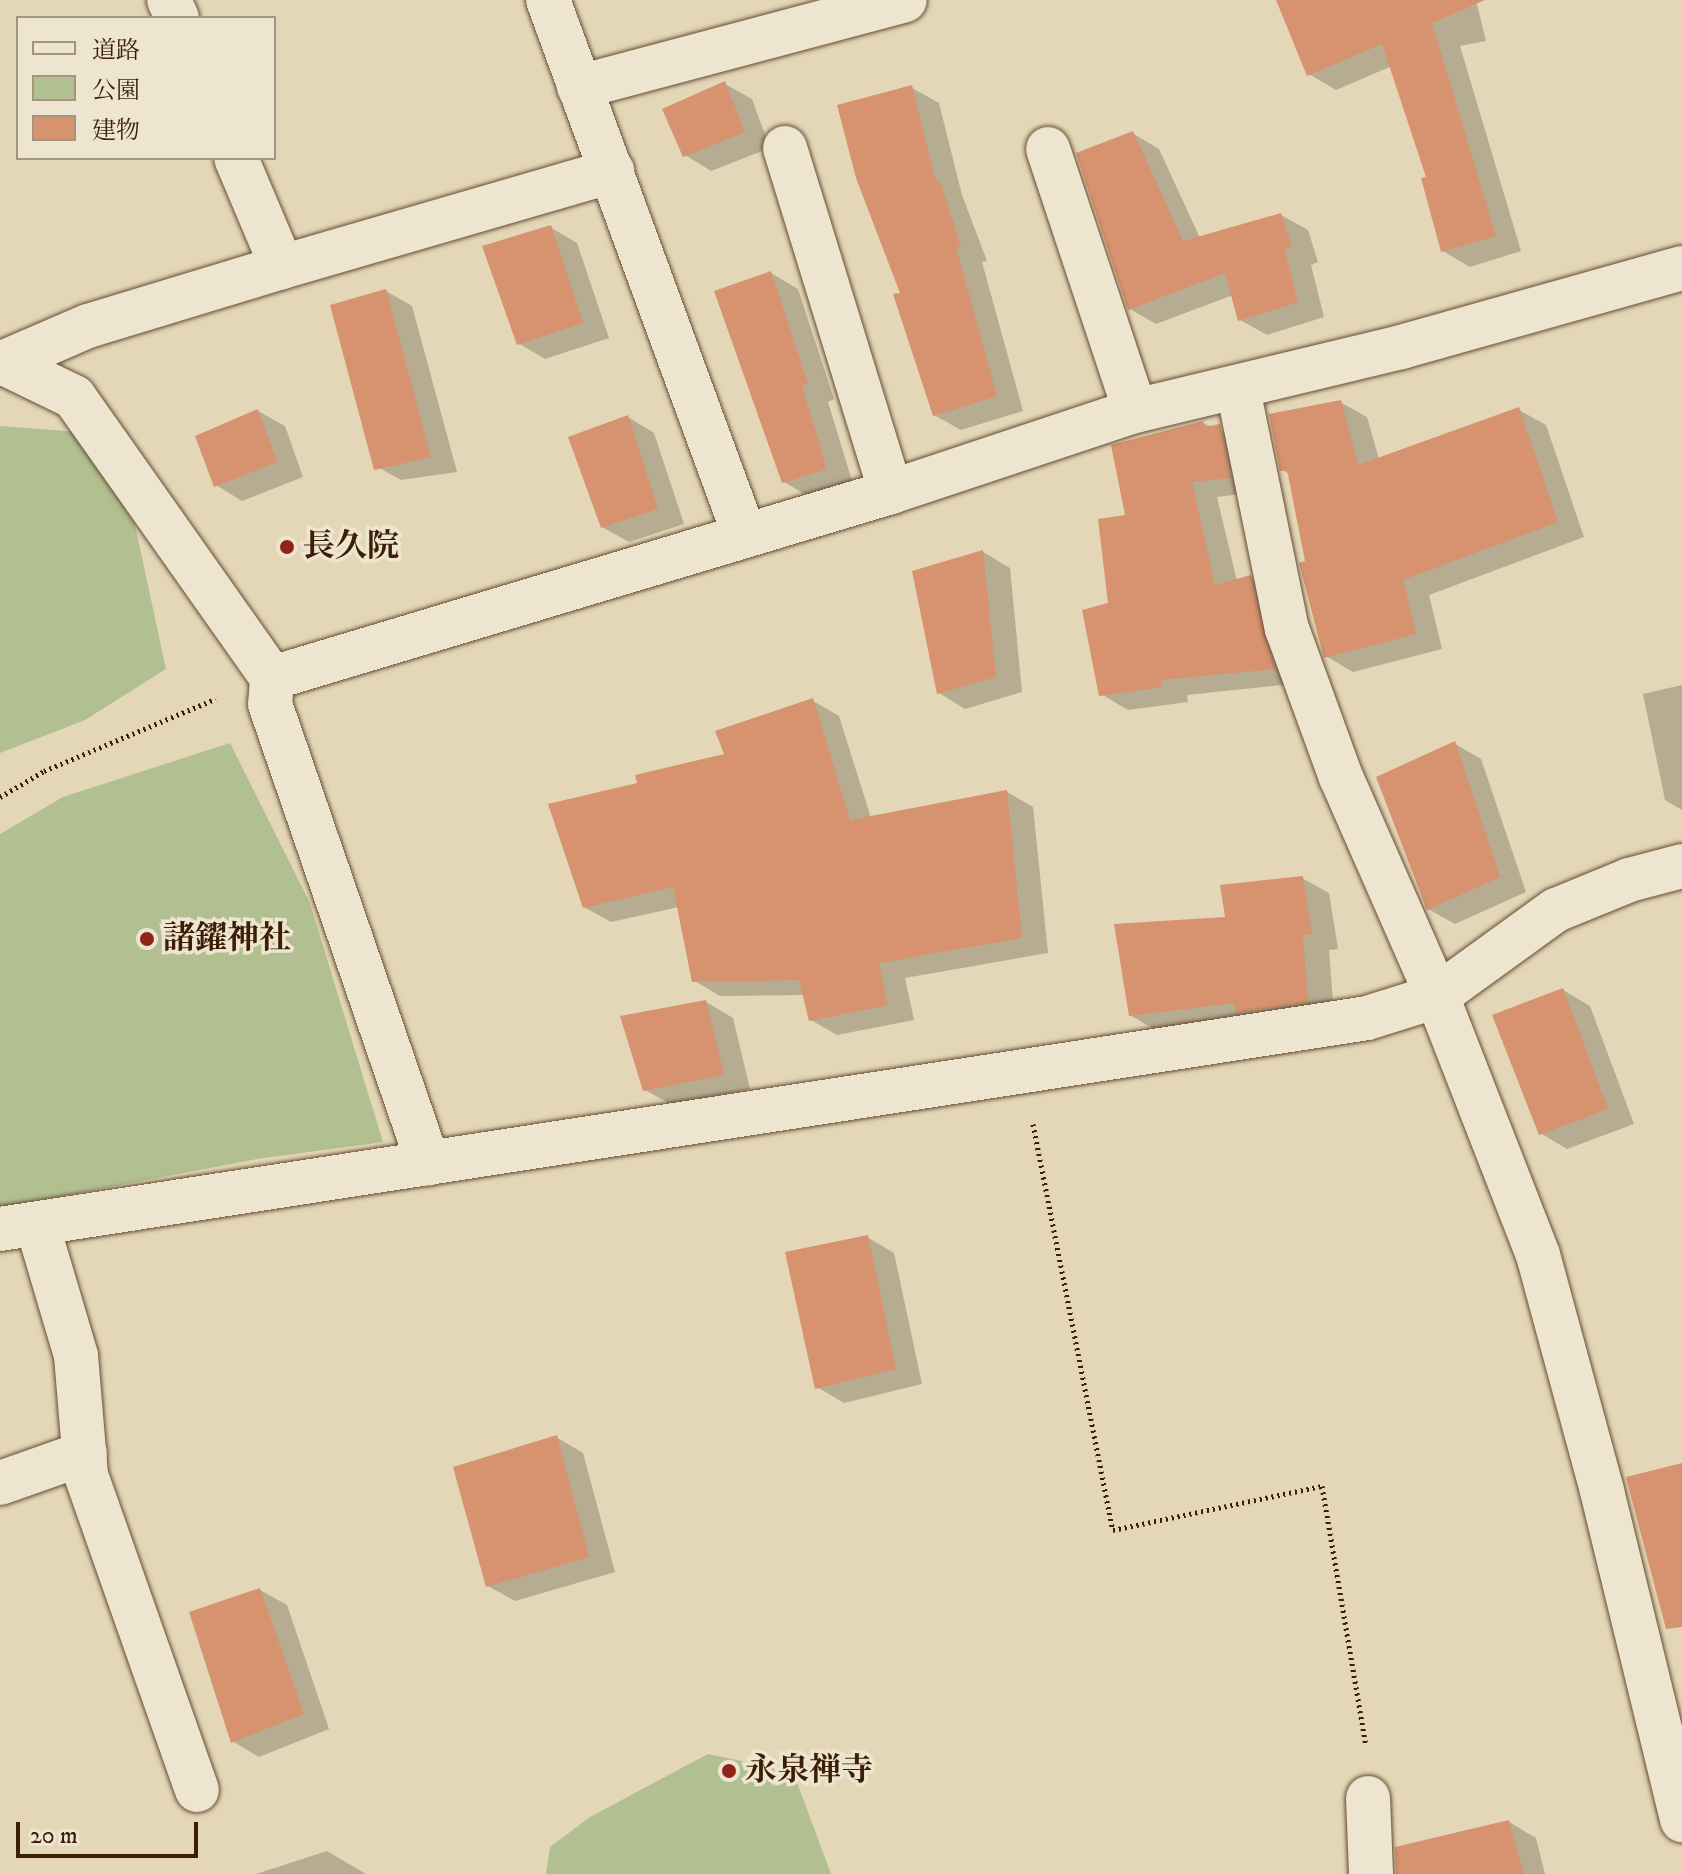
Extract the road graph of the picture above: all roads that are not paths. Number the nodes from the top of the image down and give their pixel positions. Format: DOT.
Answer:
graph roads {
  1 [pos="548,0"];
  2 [pos="908,1"];
  3 [pos="579,87"];
  4 [pos="785,148"];
  5 [pos="1048,149"];
  6 [pos="237,160"];
  7 [pos="612,171"];
  8 [pos="282,267"];
  9 [pos="1682,268"];
  10 [pos="2,364"];
  11 [pos="1238,389"];
  12 [pos="1135,411"];
  13 [pos="891,492"];
  14 [pos="744,534"];
  15 [pos="272,678"];
  16 [pos="1682,866"];
  17 [pos="1437,996"];
  18 [pos="428,1164"];
  19 [pos="18,1226"];
  20 [pos="85,1453"];
  21 [pos="0,1483"];
  22 [pos="197,1790"];
  23 [pos="1368,1798"];
  24 [pos="1682,1820"];
  25 [pos="1371,1874"];
  1 -- 3 [label="street"];
  2 -- 3 [label="street"];
  3 -- 7 [label="street"];
  4 -- 13 [label="street"];
  5 -- 12 [label="street"];
  6 -- 8 [label="street"];
  7 -- 8 [label="street"];
  7 -- 14 [label="street"];
  8 -- 10 [label="street"];
  9 -- 11 [label="street"];
  10 -- 15 [label="street"];
  11 -- 12 [label="street"];
  11 -- 17 [label="street"];
  12 -- 13 [label="street"];
  13 -- 14 [label="street"];
  14 -- 15 [label="street"];
  15 -- 18 [label="street"];
  16 -- 17 [label="street"];
  17 -- 18 [label="street"];
  17 -- 24 [label="street"];
  18 -- 19 [label="street"];
  19 -- 20 [label="street"];
  20 -- 21 [label="street"];
  20 -- 22 [label="street"];
  23 -- 25 [label="street"];
}
